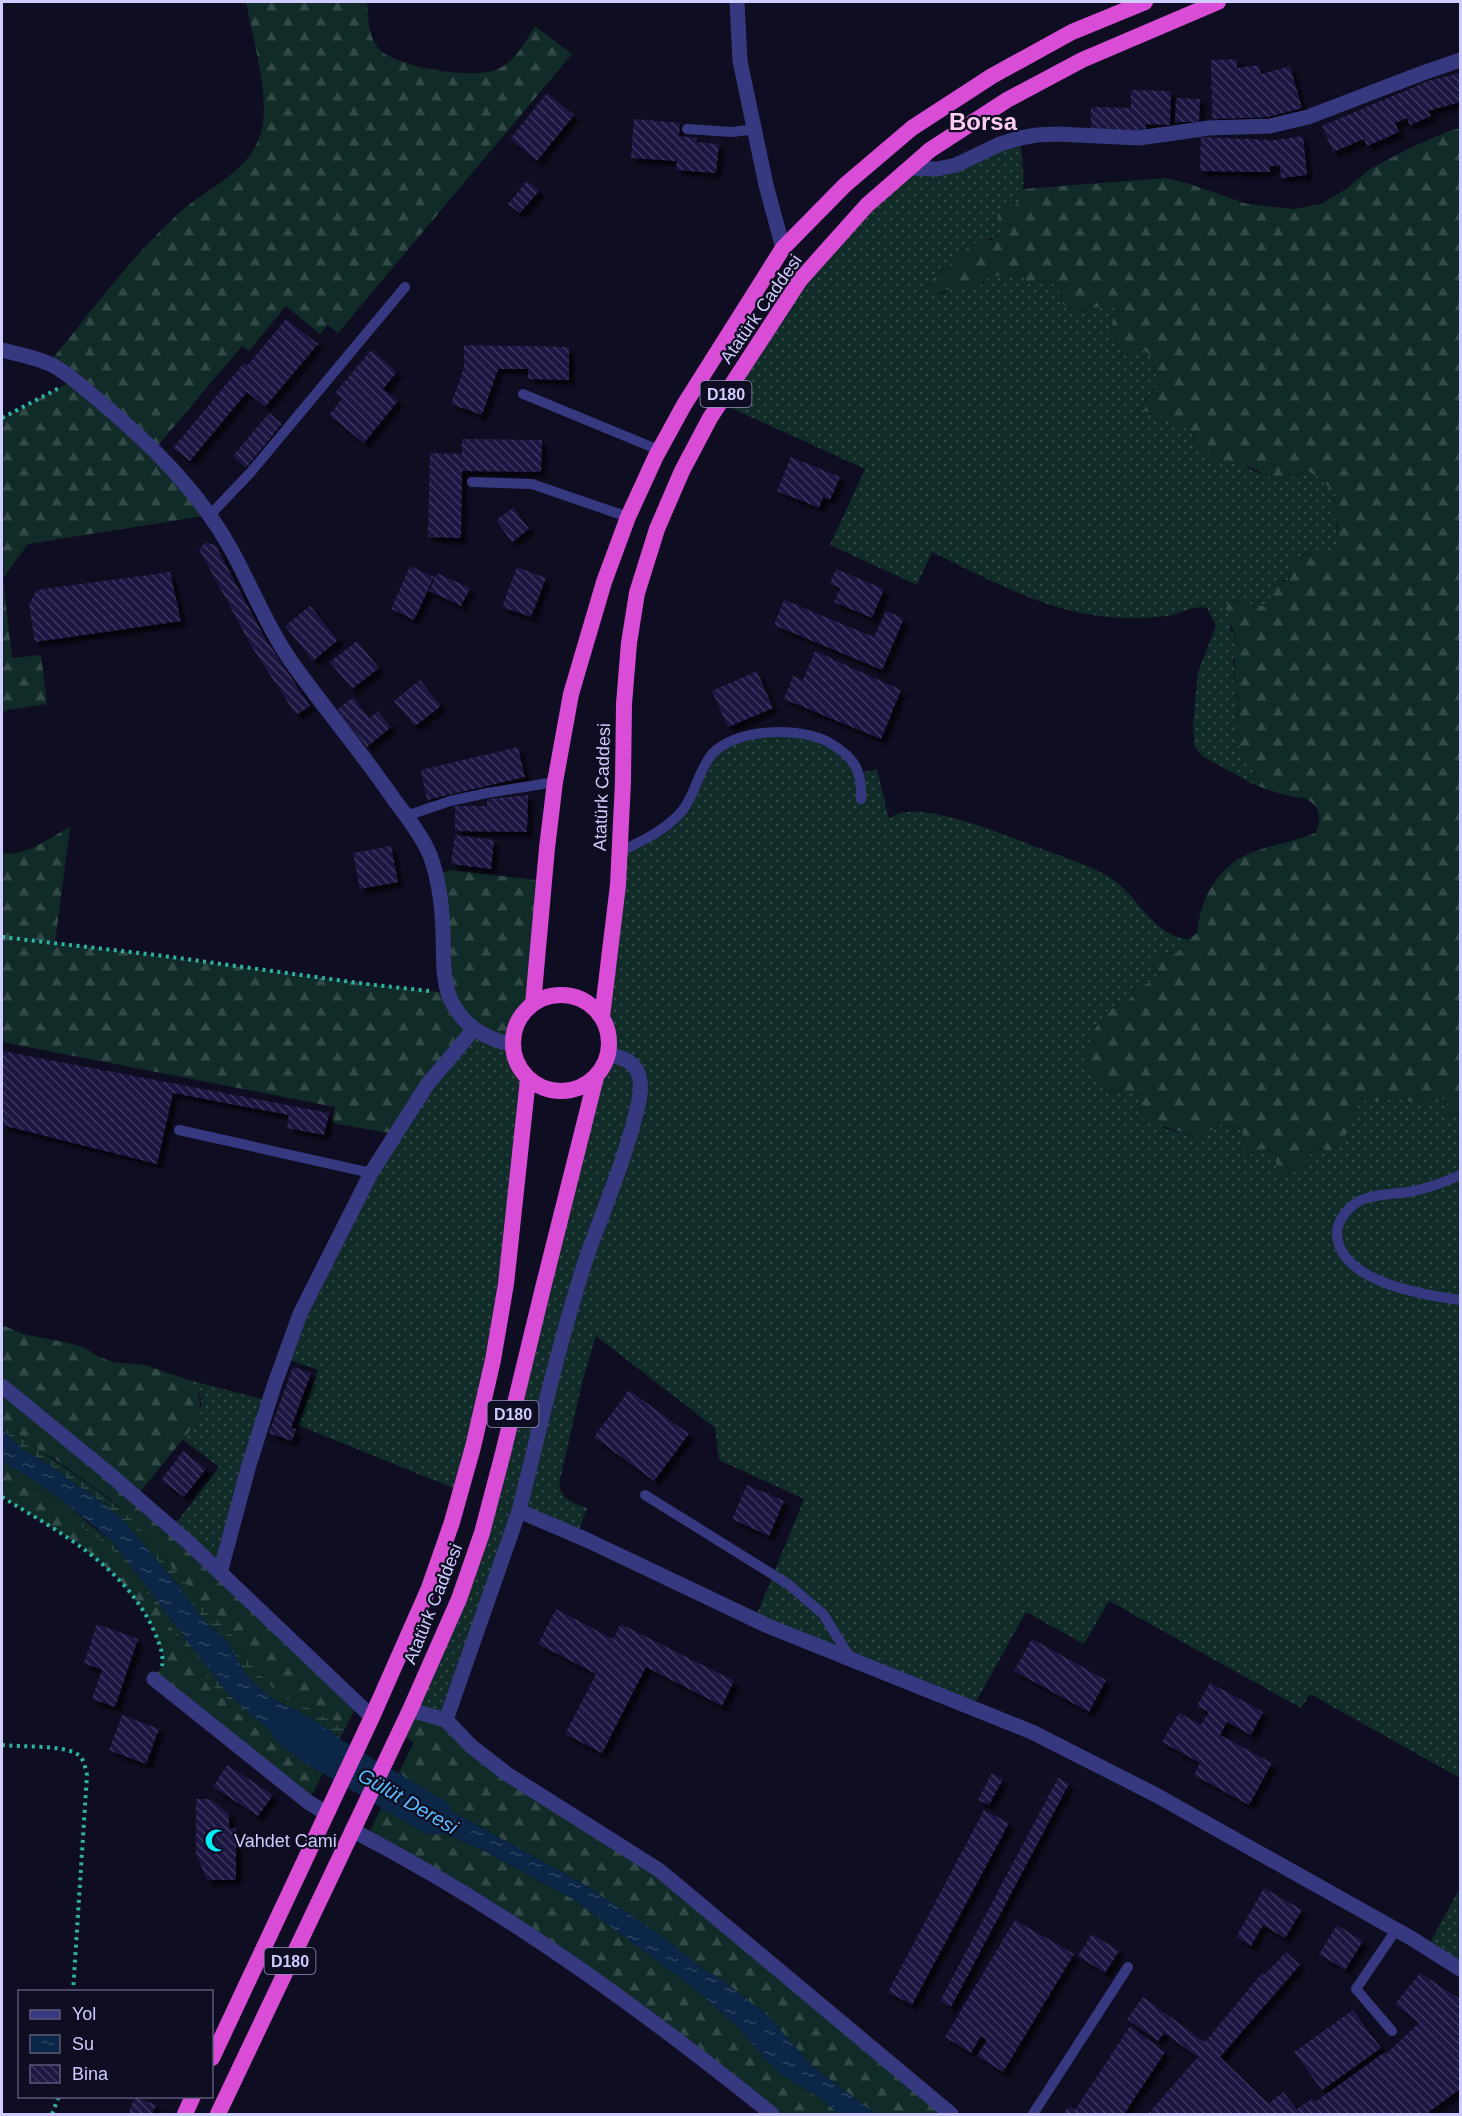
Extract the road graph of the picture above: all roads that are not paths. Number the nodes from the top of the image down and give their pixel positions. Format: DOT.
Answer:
graph roads {
  1 [pos="737,2"];
  2 [pos="1145,2"];
  3 [pos="1218,2"];
  4 [pos="1461,60"];
  5 [pos="687,129"];
  6 [pos="754,129"];
  7 [pos="910,168"];
  8 [pos="783,248"];
  9 [pos="405,287"];
  10 [pos="2,350"];
  11 [pos="523,394"];
  12 [pos="659,450"];
  13 [pos="472,482"];
  14 [pos="210,515"];
  15 [pos="628,517"];
  16 [pos="555,782"];
  17 [pos="861,799"];
  18 [pos="406,816"];
  19 [pos="621,851"];
  20 [pos="533,1004"];
  21 [pos="602,1017"];
  22 [pos="474,1029"];
  23 [pos="513,1045"];
  24 [pos="608,1054"];
  25 [pos="596,1077"];
  26 [pos="528,1079"];
  27 [pos="179,1130"];
  28 [pos="371,1173"];
  29 [pos="1461,1174"];
  30 [pos="1461,1300"];
  31 [pos="2,1386"];
  32 [pos="645,1495"];
  33 [pos="519,1511"];
  34 [pos="220,1573"];
  35 [pos="851,1659"];
  36 [pos="154,1679"];
  37 [pos="410,1710"];
  38 [pos="446,1720"];
  39 [pos="370,1722"];
  40 [pos="326,1813"];
  41 [pos="352,1830"];
  42 [pos="1396,1930"];
  43 [pos="1128,1966"];
  44 [pos="1461,1969"];
  45 [pos="1392,2031"];
  46 [pos="213,2056"];
  47 [pos="193,2098"];
  48 [pos="185,2115"];
  49 [pos="218,2115"];
  50 [pos="772,2115"];
  51 [pos="951,2115"];
  52 [pos="1033,2115"];
  1 -- 6 [label="street"];
  2 -- 8 [label="highway, Atatürk Caddesi / D180"];
  3 -- 7 [label="highway, Atatürk Caddesi / D180"];
  4 -- 7 [label="street"];
  5 -- 6 [label="lane"];
  6 -- 8 [label="street"];
  7 -- 19 [label="highway, Atatürk Caddesi / D180"];
  8 -- 12 [label="highway, Atatürk Caddesi / D180"];
  9 -- 14 [label="lane"];
  10 -- 14 [label="street"];
  11 -- 12 [label="lane"];
  12 -- 15 [label="highway, Atatürk Caddesi / D180"];
  13 -- 15 [label="lane"];
  14 -- 18 [label="street"];
  15 -- 16 [label="highway, Atatürk Caddesi / D180"];
  16 -- 18 [label="lane"];
  16 -- 20 [label="highway, Atatürk Caddesi / D180"];
  17 -- 19 [label="lane"];
  18 -- 22 [label="street"];
  19 -- 21 [label="highway, Atatürk Caddesi / D180"];
  20 -- 21 [label="highway"];
  20 -- 23 [label="highway"];
  21 -- 24 [label="highway, Atatürk Caddesi"];
  22 -- 23 [label="street"];
  22 -- 28 [label="street"];
  23 -- 26 [label="highway"];
  24 -- 25 [label="highway, Atatürk Caddesi"];
  24 -- 33 [label="street"];
  25 -- 26 [label="highway"];
  25 -- 37 [label="highway, Atatürk Caddesi / D180"];
  26 -- 39 [label="highway, Atatürk Caddesi / D180"];
  27 -- 28 [label="lane"];
  28 -- 34 [label="street"];
  29 -- 30 [label="lane"];
  31 -- 34 [label="street"];
  32 -- 35 [label="lane"];
  33 -- 35 [label="street"];
  33 -- 38 [label="street"];
  34 -- 39 [label="street"];
  35 -- 42 [label="street"];
  36 -- 40 [label="street"];
  37 -- 38 [label="street"];
  37 -- 41 [label="highway, Atatürk Caddesi / D180"];
  38 -- 51 [label="street"];
  39 -- 40 [label="highway, Atatürk Caddesi / D180"];
  40 -- 46 [label="highway, Atatürk Caddesi / D180"];
  41 -- 49 [label="highway, Atatürk Caddesi / D180"];
  41 -- 50 [label="street"];
  42 -- 44 [label="street"];
  42 -- 45 [label="lane"];
  43 -- 52 [label="lane"];
  47 -- 48 [label="highway"];
}
